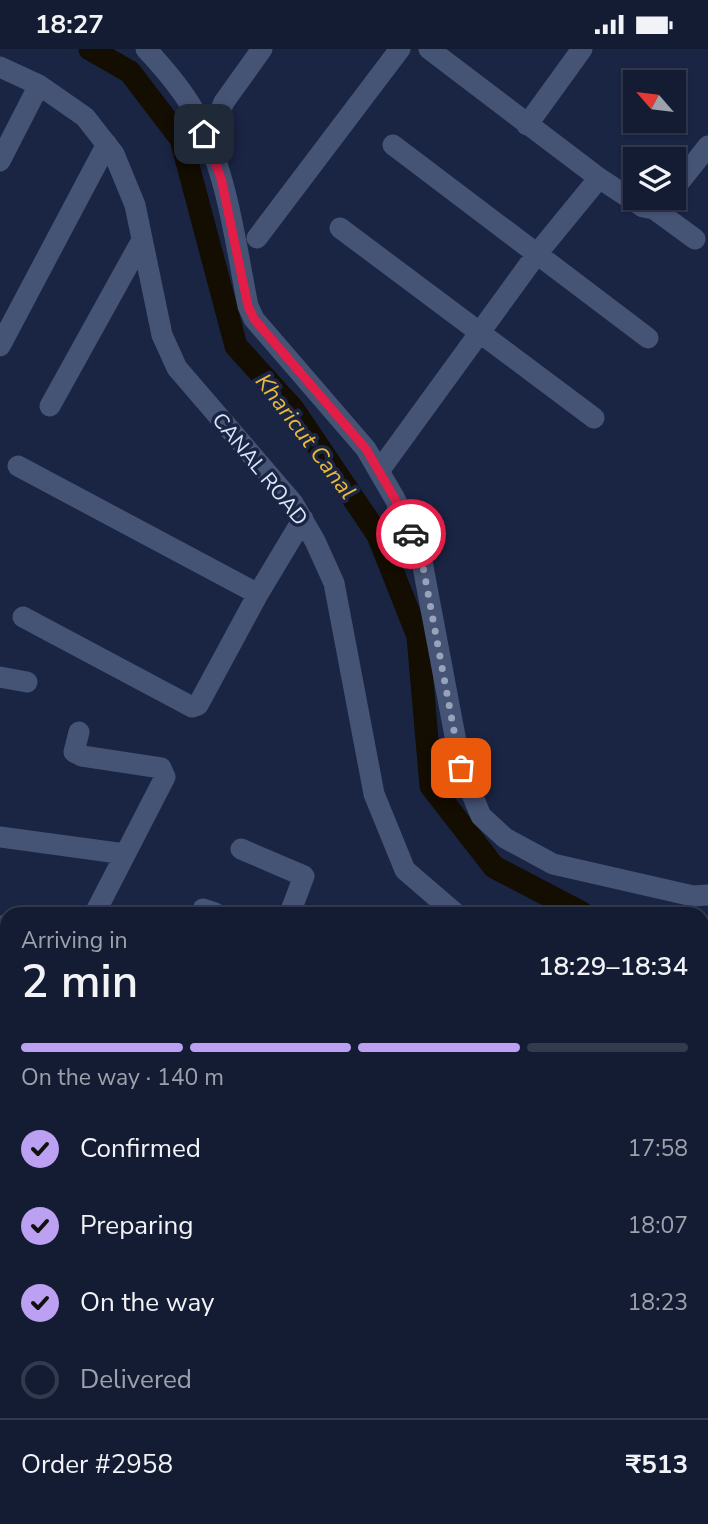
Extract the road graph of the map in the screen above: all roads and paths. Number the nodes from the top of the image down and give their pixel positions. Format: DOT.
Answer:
graph roads {
  1 [pos="146,49"];
  2 [pos="262,49"];
  3 [pos="400,49"];
  4 [pos="429,49"];
  5 [pos="582,49"];
  6 [pos="0,67"];
  7 [pos="39,85"];
  8 [pos="527,125"];
  9 [pos="204,134"];
  10 [pos="107,144"];
  11 [pos="393,145"];
  12 [pos="708,146"];
  13 [pos="0,161"];
  14 [pos="686,174"];
  15 [pos="599,178"];
  16 [pos="623,194"];
  17 [pos="666,210"];
  18 [pos="340,228"];
  19 [pos="257,238"];
  20 [pos="695,239"];
  21 [pos="142,240"];
  22 [pos="536,255"];
  23 [pos="480,333"];
  24 [pos="648,338"];
  25 [pos="0,346"];
  26 [pos="50,406"];
  27 [pos="594,418"];
  28 [pos="18,466"];
  29 [pos="379,471"];
  30 [pos="303,519"];
  31 [pos="258,593"];
  32 [pos="23,617"];
  33 [pos="0,677"];
  34 [pos="27,682"];
  35 [pos="79,731"];
  36 [pos="0,837"];
  37 [pos="241,849"];
  38 [pos="125,855"];
  39 [pos="708,895"];
  40 [pos="98,907"];
  41 [pos="292,907"];
  42 [pos="448,907"];
  1 -- 9 [label="street"];
  2 -- 9 [label="street"];
  3 -- 19 [label="street"];
  4 -- 8 [label="street"];
  5 -- 8 [label="street"];
  6 -- 7 [label="street, CANAL ROAD"];
  7 -- 10 [label="street, CANAL ROAD"];
  7 -- 13 [label="street"];
  8 -- 15 [label="street"];
  9 -- 29 [label="street"];
  10 -- 21 [label="street, CANAL ROAD"];
  10 -- 25 [label="street"];
  11 -- 22 [label="street"];
  12 -- 14 [label="street"];
  15 -- 16 [label="street"];
  15 -- 22 [label="street"];
  17 -- 20 [label="street"];
  18 -- 23 [label="street"];
  21 -- 26 [label="street"];
  21 -- 30 [label="street, CANAL ROAD"];
  22 -- 23 [label="street"];
  22 -- 24 [label="street"];
  23 -- 27 [label="street"];
  23 -- 29 [label="street"];
  28 -- 31 [label="street"];
  29 -- 39 [label="street"];
  30 -- 31 [label="street"];
  30 -- 42 [label="street, CANAL ROAD"];
  31 -- 32 [label="street"];
  33 -- 34 [label="street"];
  35 -- 38 [label="street"];
  36 -- 38 [label="street"];
  37 -- 41 [label="street"];
  38 -- 40 [label="street"];
}
